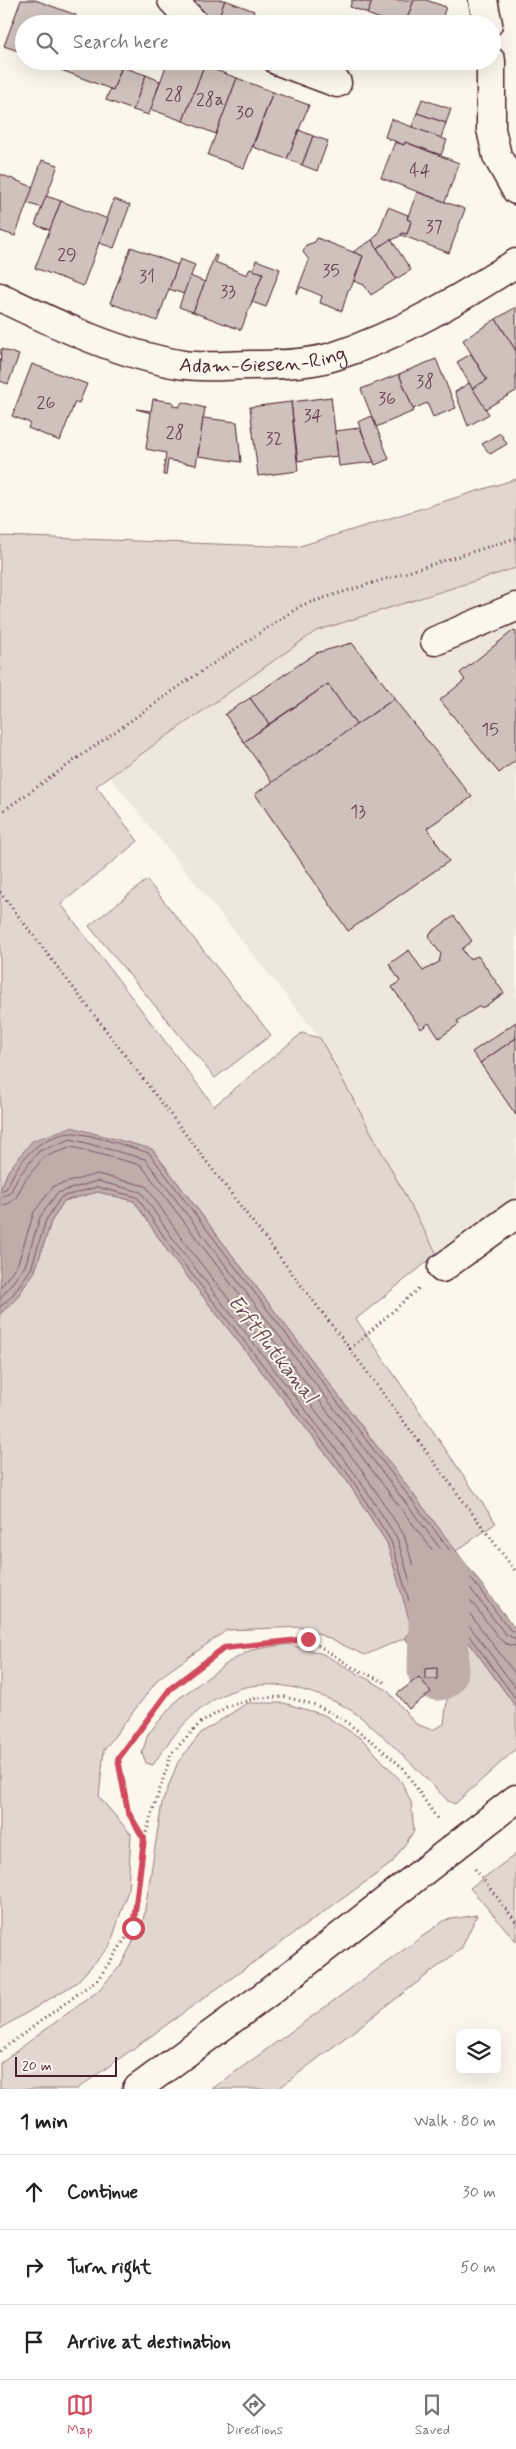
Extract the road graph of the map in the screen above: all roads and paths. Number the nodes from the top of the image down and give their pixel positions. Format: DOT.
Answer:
graph roads {
  1 [pos="172,0"];
  2 [pos="483,0"];
  3 [pos="186,15"];
  4 [pos="486,15"];
  5 [pos="302,70"];
  6 [pos="491,70"];
  7 [pos="337,83"];
  8 [pos="516,190"];
  9 [pos="516,263"];
  10 [pos="0,297"];
  11 [pos="516,538"];
  12 [pos="516,606"];
  13 [pos="435,642"];
  14 [pos="0,814"];
  15 [pos="0,892"];
  16 [pos="516,1214"];
  17 [pos="442,1268"];
  18 [pos="350,1349"];
  19 [pos="516,1572"];
  20 [pos="386,1683"];
  21 [pos="516,1799"];
  22 [pos="144,1839"];
  23 [pos="456,1847"];
  24 [pos="516,1922"];
  25 [pos="0,2051"];
  26 [pos="137,2089"];
  1 -- 3 [label="street"];
  2 -- 4 [label="street"];
  5 -- 7 [label="street"];
  6 -- 8 [label="street"];
  9 -- 10 [label="street, Adam-Giesen-Ring"];
  11 -- 14 [label="path"];
  12 -- 13 [label="street"];
  15 -- 18 [label="path"];
  16 -- 17 [label="street"];
  17 -- 18 [label="path"];
  18 -- 19 [label="path"];
  20 -- 22 [label="path"];
  21 -- 23 [label="street"];
  22 -- 23 [label="path"];
  22 -- 25 [label="path"];
  23 -- 24 [label="path"];
  23 -- 26 [label="street"];
}
